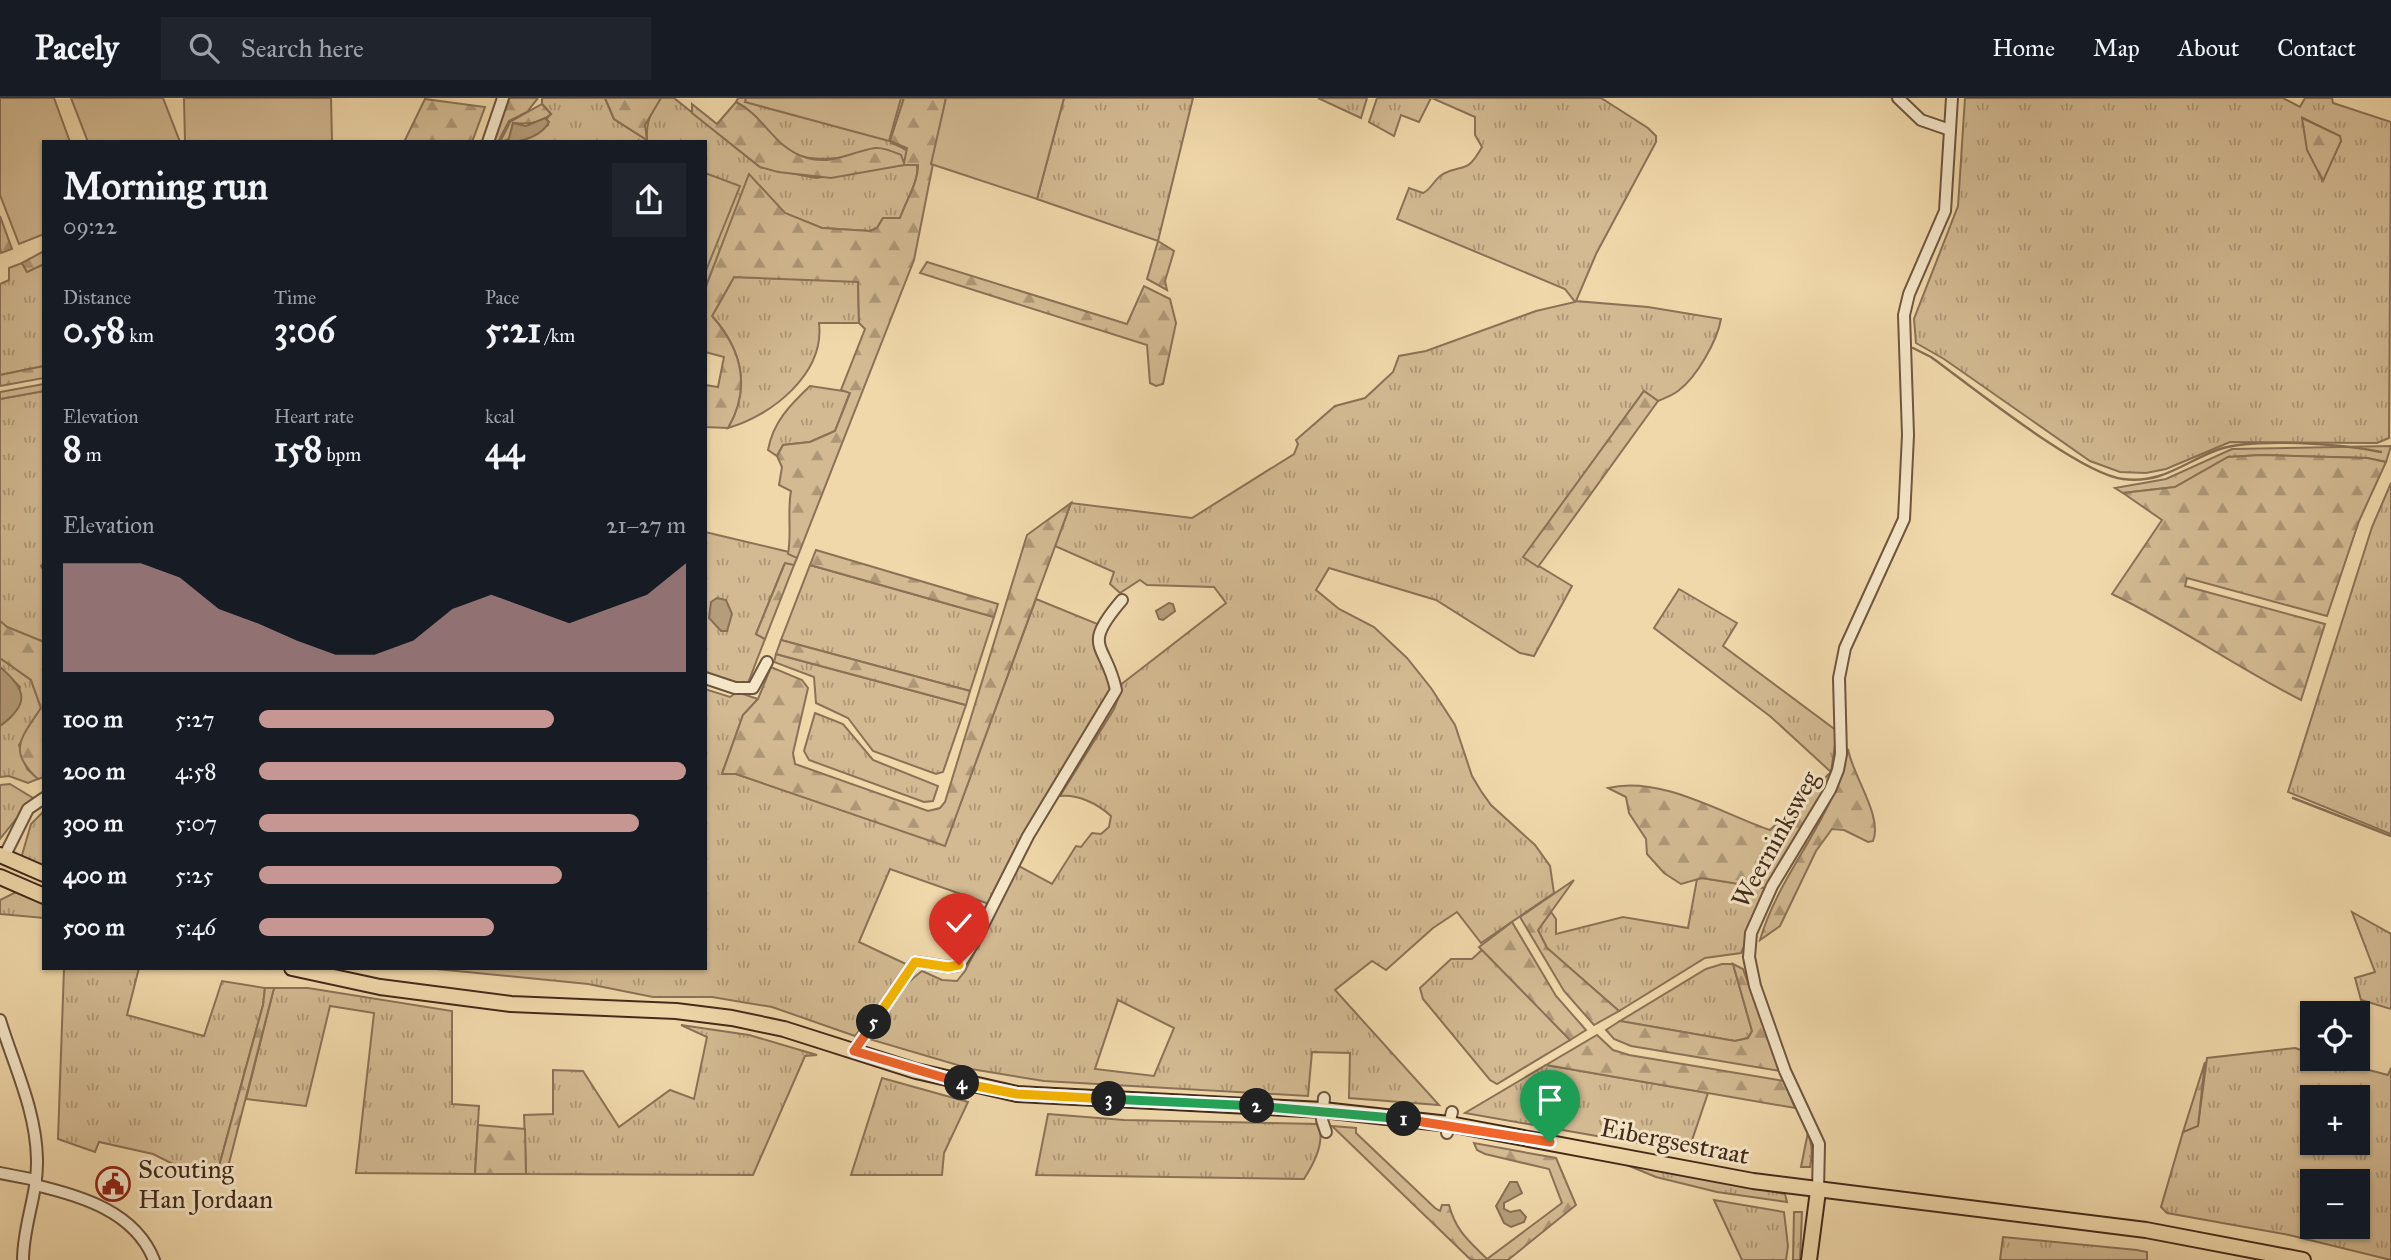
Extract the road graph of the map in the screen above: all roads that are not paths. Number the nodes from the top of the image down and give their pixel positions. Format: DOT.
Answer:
graph roads {
  1 [pos="503,98"];
  2 [pos="1898,98"];
  3 [pos="1952,98"];
  4 [pos="1950,130"];
  5 [pos="489,140"];
  6 [pos="1122,600"];
  7 [pos="767,662"];
  8 [pos="707,679"];
  9 [pos="42,799"];
  10 [pos="1,859"];
  11 [pos="42,873"];
  12 [pos="0,877"];
  13 [pos="42,895"];
  14 [pos="301,970"];
  15 [pos="0,1020"];
  16 [pos="854,1051"];
  17 [pos="1323,1104"];
  18 [pos="1326,1132"];
  19 [pos="0,1172"];
  20 [pos="36,1182"];
  21 [pos="1818,1191"];
  22 [pos="23,1260"];
  23 [pos="154,1260"];
  24 [pos="1809,1260"];
  25 [pos="2303,1260"];
  1 -- 5 [label="street"];
  2 -- 4 [label="street"];
  3 -- 4 [label="street, Weerninksweg"];
  4 -- 21 [label="street, Weerninksweg"];
  6 -- 16 [label="street"];
  7 -- 8 [label="street"];
  9 -- 10 [label="street"];
  10 -- 11 [label="main road"];
  12 -- 13 [label="main road"];
  14 -- 16 [label="main road, Eibergsestraat"];
  15 -- 20 [label="street"];
  16 -- 17 [label="main road, Eibergsestraat"];
  17 -- 18 [label="street"];
  17 -- 21 [label="main road, Eibergsestraat"];
  19 -- 20 [label="street"];
  20 -- 22 [label="street"];
  20 -- 23 [label="street"];
  21 -- 24 [label="main road"];
  21 -- 25 [label="main road, Eibergsestraat"];
}
